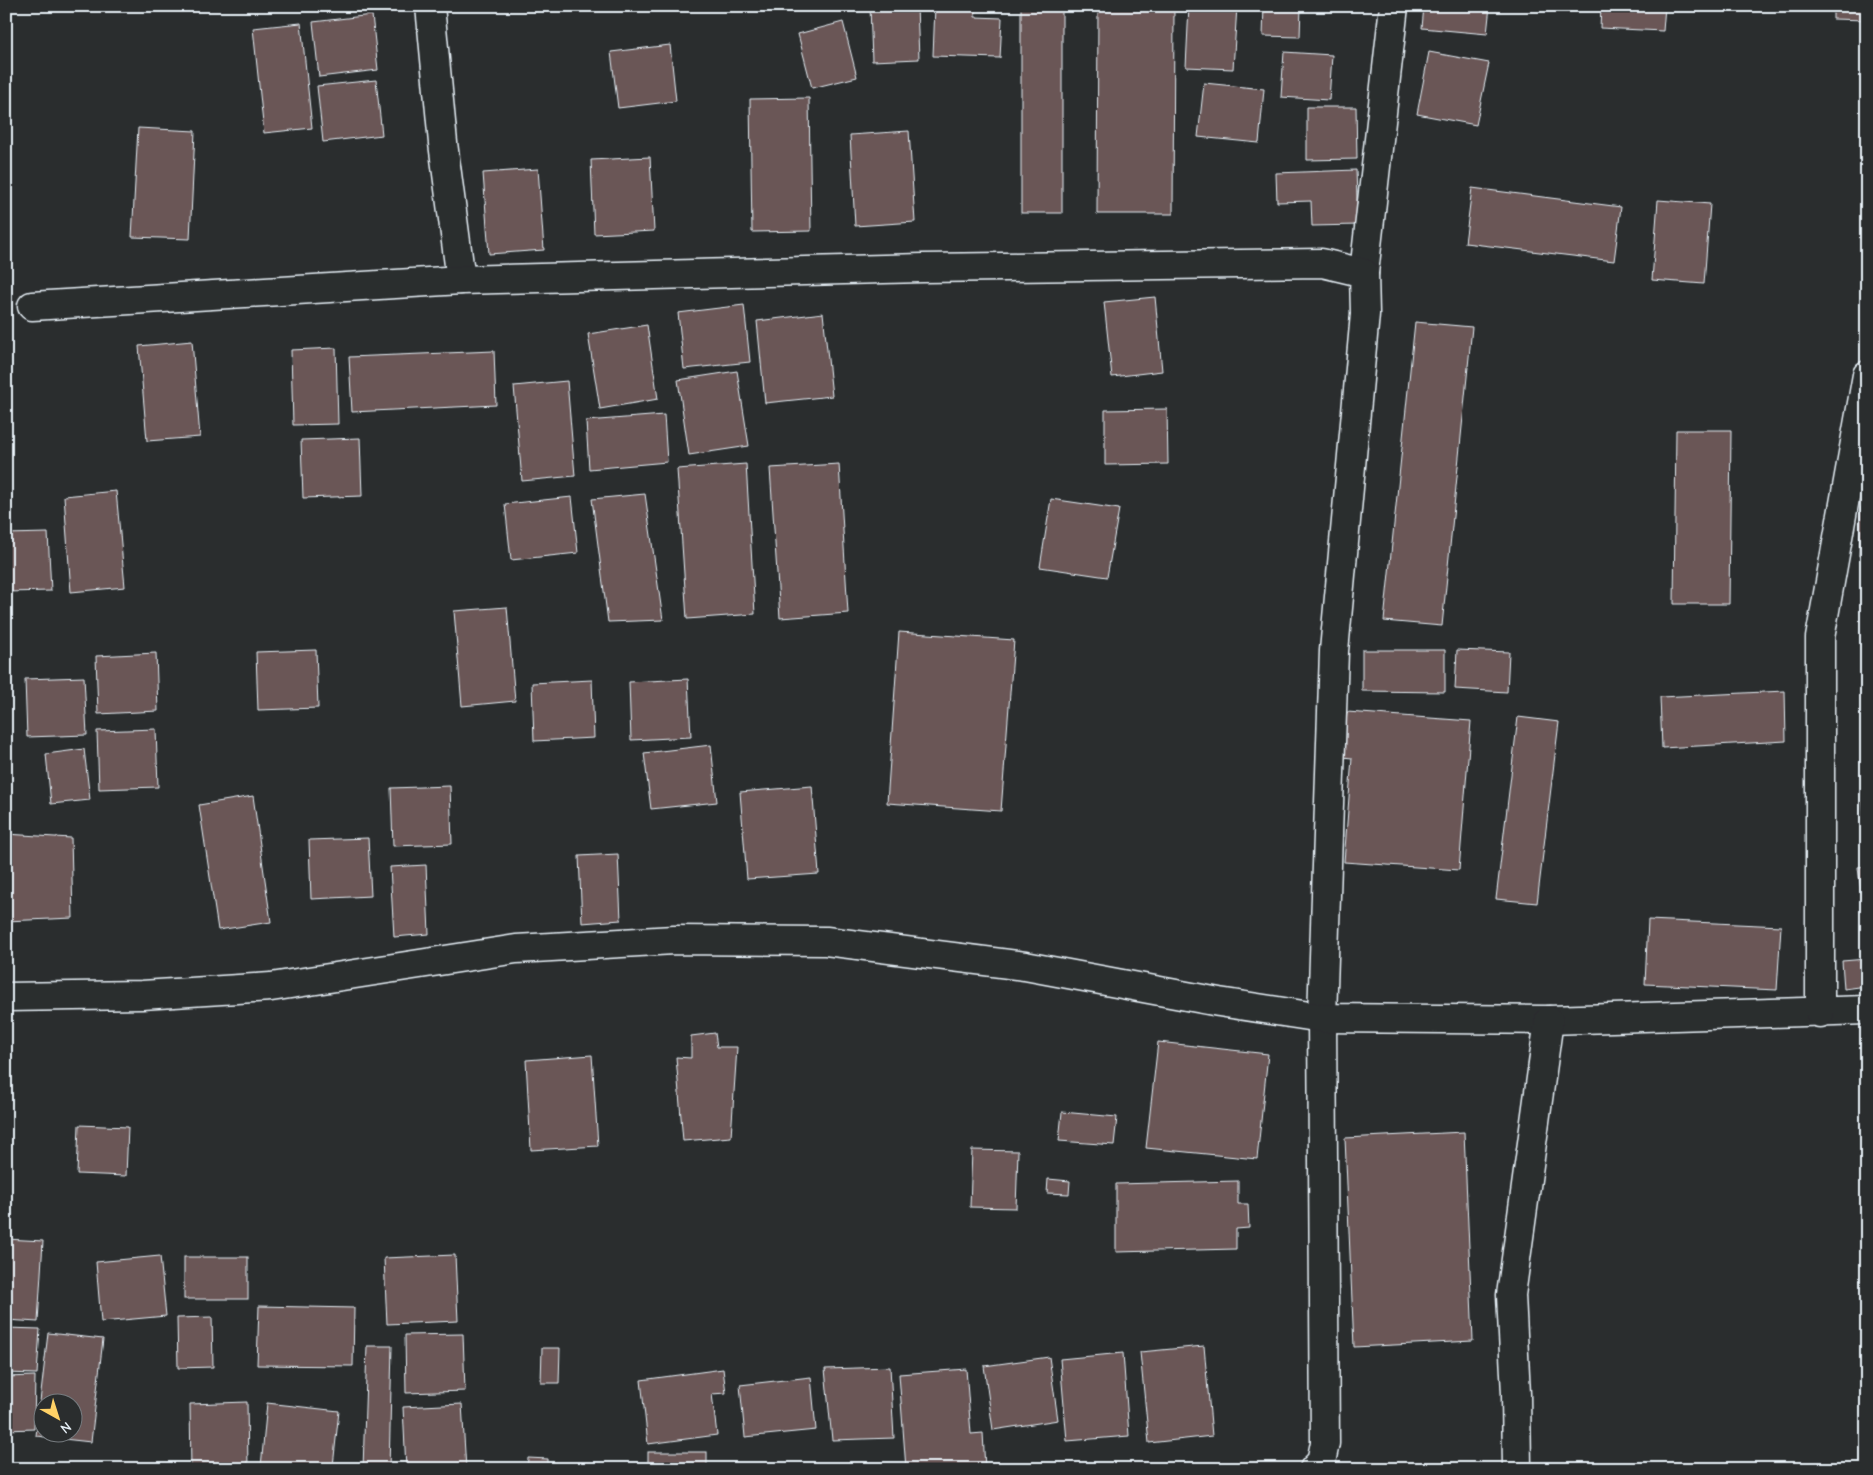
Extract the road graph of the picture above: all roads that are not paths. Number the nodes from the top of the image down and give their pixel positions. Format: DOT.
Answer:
graph roads {
  1 [pos="430,6"];
  2 [pos="1394,6"];
  3 [pos="1364,273"];
  4 [pos="461,280"];
  5 [pos="32,306"];
  6 [pos="1867,375"];
  7 [pos="6,997"];
  8 [pos="1867,1010"];
  9 [pos="1820,1013"];
  10 [pos="1322,1018"];
  11 [pos="1549,1020"];
  12 [pos="1314,1469"];
  13 [pos="1517,1469"];
  1 -- 4 [label="street"];
  2 -- 3 [label="street"];
  3 -- 4 [label="street"];
  3 -- 10 [label="street"];
  4 -- 5 [label="street"];
  6 -- 9 [label="street"];
  7 -- 10 [label="street"];
  8 -- 9 [label="street"];
  9 -- 11 [label="street"];
  10 -- 11 [label="street"];
  10 -- 12 [label="street"];
  11 -- 13 [label="street"];
}
